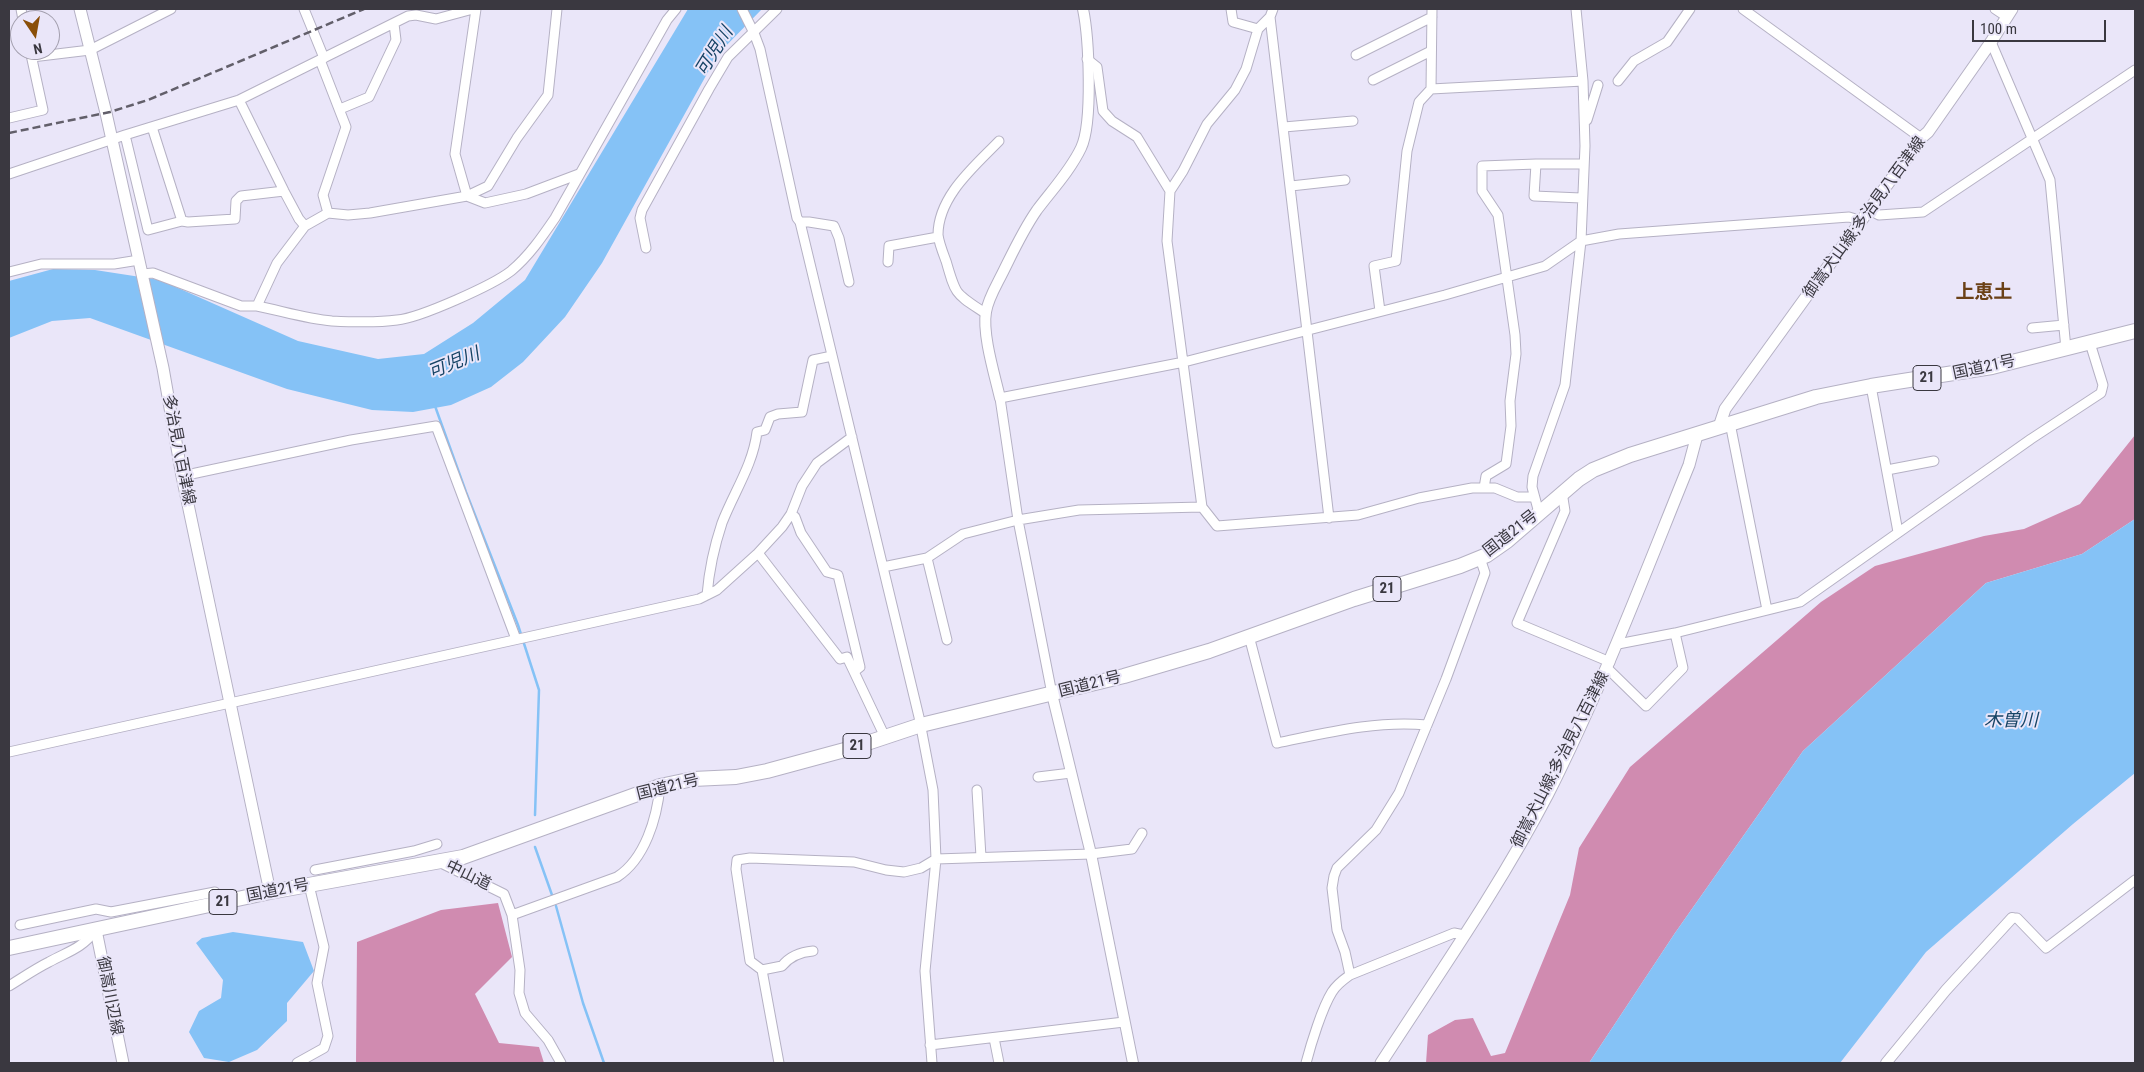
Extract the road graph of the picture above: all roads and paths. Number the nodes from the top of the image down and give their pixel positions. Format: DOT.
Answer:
graph roads {
  1 [pos="80,9"];
  2 [pos="171,9"];
  3 [pos="304,9"];
  4 [pos="475,9"];
  5 [pos="557,9"];
  6 [pos="676,9"];
  7 [pos="742,9"];
  8 [pos="777,9"];
  9 [pos="1083,9"];
  10 [pos="1231,9"];
  11 [pos="1576,9"];
  12 [pos="1690,9"];
  13 [pos="1743,9"];
  14 [pos="1995,9"];
  15 [pos="1272,13"];
  16 [pos="1432,13"];
  17 [pos="2009,13"];
  18 [pos="394,24"];
  19 [pos="1258,29"];
  20 [pos="754,33"];
  21 [pos="1991,42"];
  22 [pos="90,50"];
  23 [pos="60,52"];
  24 [pos="1431,52"];
  25 [pos="1356,55"];
  26 [pos="322,59"];
  27 [pos="1087,59"];
  28 [pos="32,60"];
  29 [pos="2135,70"];
  30 [pos="1373,80"];
  31 [pos="1583,81"];
  32 [pos="1618,81"];
  33 [pos="1598,85"];
  34 [pos="1431,89"];
  35 [pos="239,100"];
  36 [pos="340,109"];
  37 [pos="9,118"];
  38 [pos="1353,121"];
  39 [pos="152,127"];
  40 [pos="1284,127"];
  41 [pos="1584,127"];
  42 [pos="125,135"];
  43 [pos="1922,138"];
  44 [pos="111,139"];
  45 [pos="2032,139"];
  46 [pos="999,141"];
  47 [pos="1536,164"];
  48 [pos="1584,164"];
  49 [pos="9,174"];
  50 [pos="579,174"];
  51 [pos="1345,180"];
  52 [pos="1291,186"];
  53 [pos="284,191"];
  54 [pos="1170,191"];
  55 [pos="467,196"];
  56 [pos="1582,198"];
  57 [pos="1869,210"];
  58 [pos="328,213"];
  59 [pos="182,221"];
  60 [pos="1862,221"];
  61 [pos="800,222"];
  62 [pos="305,226"];
  63 [pos="938,237"];
  64 [pos="1581,241"];
  65 [pos="646,248"];
  66 [pos="139,260"];
  67 [pos="888,262"];
  68 [pos="9,272"];
  69 [pos="142,274"];
  70 [pos="1507,278"];
  71 [pos="849,282"];
  72 [pos="257,306"];
  73 [pos="1380,311"];
  74 [pos="985,313"];
  75 [pos="2064,324"];
  76 [pos="2032,328"];
  77 [pos="1307,330"];
  78 [pos="2135,331"];
  79 [pos="2090,343"];
  80 [pos="2066,349"];
  81 [pos="832,356"];
  82 [pos="1184,362"];
  83 [pos="1872,386"];
  84 [pos="1000,398"];
  85 [pos="1725,425"];
  86 [pos="1697,435"];
  87 [pos="852,437"];
  88 [pos="1934,460"];
  89 [pos="1887,470"];
  90 [pos="182,476"];
  91 [pos="1484,488"];
  92 [pos="1562,492"];
  93 [pos="1534,497"];
  94 [pos="1202,506"];
  95 [pos="1539,513"];
  96 [pos="791,514"];
  97 [pos="1329,518"];
  98 [pos="1018,520"];
  99 [pos="1898,532"];
  100 [pos="758,554"];
  101 [pos="928,558"];
  102 [pos="1480,558"];
  103 [pos="883,567"];
  104 [pos="706,595"];
  105 [pos="1767,610"];
  106 [pos="1675,633"];
  107 [pos="1248,636"];
  108 [pos="516,639"];
  109 [pos="947,640"];
  110 [pos="1618,644"];
  111 [pos="1608,665"];
  112 [pos="855,671"];
  113 [pos="1052,694"];
  114 [pos="231,703"];
  115 [pos="1427,724"];
  116 [pos="921,725"];
  117 [pos="885,737"];
  118 [pos="9,752"];
  119 [pos="1071,773"];
  120 [pos="1038,777"];
  121 [pos="660,786"];
  122 [pos="977,790"];
  123 [pos="1142,833"];
  124 [pos="437,844"];
  125 [pos="1091,854"];
  126 [pos="981,857"];
  127 [pos="936,859"];
  128 [pos="439,862"];
  129 [pos="315,870"];
  130 [pos="2135,880"];
  131 [pos="310,885"];
  132 [pos="215,892"];
  133 [pos="270,892"];
  134 [pos="512,915"];
  135 [pos="2012,918"];
  136 [pos="20,926"];
  137 [pos="96,930"];
  138 [pos="1464,935"];
  139 [pos="9,948"];
  140 [pos="813,952"];
  141 [pos="762,970"];
  142 [pos="1350,975"];
  143 [pos="9,986"];
  144 [pos="1124,1022"];
  145 [pos="994,1038"];
  146 [pos="930,1045"];
  147 [pos="123,1063"];
  148 [pos="297,1063"];
  149 [pos="561,1063"];
  150 [pos="779,1063"];
  151 [pos="932,1063"];
  152 [pos="999,1063"];
  153 [pos="1133,1063"];
  154 [pos="1306,1063"];
  155 [pos="1381,1063"];
  156 [pos="1886,1063"];
  1 -- 22 [label="main road, 多治見八百津線"];
  2 -- 22 [label="street"];
  3 -- 26 [label="street"];
  4 -- 18 [label="street"];
  4 -- 55 [label="street"];
  5 -- 55 [label="street"];
  6 -- 50 [label="street"];
  7 -- 20 [label="street"];
  8 -- 20 [label="street"];
  9 -- 27 [label="street"];
  10 -- 19 [label="street"];
  11 -- 31 [label="street"];
  12 -- 32 [label="street"];
  13 -- 43 [label="street"];
  14 -- 17 [label="street"];
  15 -- 19 [label="street"];
  15 -- 40 [label="street"];
  16 -- 24 [label="street"];
  16 -- 25 [label="street"];
  17 -- 21 [label="main road, 御嵩犬山線;多治見八百津線"];
  18 -- 26 [label="street"];
  18 -- 36 [label="street"];
  19 -- 54 [label="street"];
  20 -- 61 [label="street"];
  20 -- 65 [label="street"];
  21 -- 43 [label="main road, 御嵩犬山線;多治見八百津線"];
  21 -- 45 [label="street"];
  22 -- 23 [label="street"];
  22 -- 44 [label="main road, 多治見八百津線"];
  24 -- 30 [label="street"];
  24 -- 34 [label="street"];
  26 -- 35 [label="street"];
  26 -- 36 [label="street"];
  27 -- 54 [label="street"];
  27 -- 74 [label="street"];
  28 -- 37 [label="street"];
  29 -- 45 [label="street"];
  31 -- 34 [label="street"];
  31 -- 41 [label="street"];
  33 -- 41 [label="street"];
  34 -- 73 [label="street"];
  35 -- 39 [label="street"];
  35 -- 53 [label="street"];
  36 -- 58 [label="street"];
  38 -- 40 [label="street"];
  39 -- 42 [label="street"];
  39 -- 59 [label="street"];
  40 -- 52 [label="street"];
  41 -- 48 [label="street"];
  42 -- 44 [label="street"];
  42 -- 59 [label="street"];
  43 -- 57 [label="main road, 御嵩犬山線;多治見八百津線"];
  44 -- 49 [label="street"];
  44 -- 66 [label="main road, 多治見八百津線"];
  45 -- 57 [label="street"];
  45 -- 75 [label="street"];
  46 -- 63 [label="street"];
  47 -- 48 [label="street"];
  47 -- 56 [label="street"];
  47 -- 70 [label="street"];
  48 -- 56 [label="street"];
  50 -- 55 [label="street"];
  50 -- 72 [label="street"];
  51 -- 52 [label="street"];
  52 -- 77 [label="street"];
  53 -- 59 [label="street"];
  53 -- 62 [label="street"];
  54 -- 82 [label="street"];
  55 -- 58 [label="street"];
  56 -- 64 [label="street"];
  57 -- 60 [label="main road, 御嵩犬山線;多治見八百津線"];
  58 -- 62 [label="street"];
  60 -- 64 [label="street"];
  60 -- 85 [label="main road, 御嵩犬山線;多治見八百津線"];
  61 -- 71 [label="street"];
  61 -- 81 [label="street"];
  62 -- 72 [label="street"];
  63 -- 67 [label="street"];
  63 -- 74 [label="street"];
  64 -- 70 [label="street"];
  64 -- 93 [label="street"];
  66 -- 68 [label="street"];
  66 -- 69 [label="main road, 多治見八百津線"];
  69 -- 72 [label="street"];
  69 -- 90 [label="main road, 多治見八百津線"];
  70 -- 73 [label="street"];
  70 -- 91 [label="street"];
  73 -- 77 [label="street"];
  74 -- 84 [label="street"];
  75 -- 76 [label="street"];
  75 -- 80 [label="street"];
  77 -- 82 [label="street"];
  77 -- 97 [label="street"];
  78 -- 79 [label="highway, 国道21号 / 21"];
  79 -- 80 [label="highway, 国道21号 / 21"];
  79 -- 99 [label="street"];
  80 -- 83 [label="highway, 国道21号 / 21"];
  81 -- 87 [label="street"];
  81 -- 104 [label="street"];
  82 -- 84 [label="street"];
  82 -- 94 [label="street"];
  83 -- 85 [label="highway, 国道21号 / 21"];
  83 -- 89 [label="street"];
  84 -- 98 [label="street"];
  85 -- 86 [label="highway, 国道21号 / 21"];
  85 -- 105 [label="street"];
  86 -- 92 [label="highway, 国道21号 / 21"];
  86 -- 110 [label="main road, 御嵩犬山線;多治見八百津線"];
  87 -- 96 [label="street"];
  87 -- 103 [label="street"];
  88 -- 89 [label="street"];
  89 -- 99 [label="street"];
  90 -- 108 [label="street"];
  90 -- 114 [label="main road, 多治見八百津線"];
  91 -- 93 [label="street"];
  91 -- 97 [label="street"];
  92 -- 95 [label="highway, 国道21号 / 21"];
  92 -- 111 [label="street"];
  93 -- 95 [label="street"];
  94 -- 97 [label="street"];
  94 -- 98 [label="street"];
  95 -- 102 [label="highway, 国道21号 / 21"];
  96 -- 100 [label="street"];
  96 -- 112 [label="street"];
  98 -- 101 [label="street"];
  98 -- 113 [label="street"];
  99 -- 105 [label="street"];
  100 -- 104 [label="street"];
  100 -- 112 [label="street"];
  101 -- 103 [label="street"];
  101 -- 109 [label="street"];
  102 -- 107 [label="highway, 国道21号 / 21"];
  102 -- 115 [label="street"];
  103 -- 116 [label="street"];
  104 -- 108 [label="street"];
  105 -- 106 [label="street"];
  106 -- 110 [label="street"];
  106 -- 111 [label="street"];
  107 -- 113 [label="highway, 国道21号 / 21"];
  107 -- 115 [label="street"];
  108 -- 114 [label="street"];
  110 -- 111 [label="main road, 御嵩犬山線;多治見八百津線"];
  111 -- 138 [label="main road, 御嵩犬山線;多治見八百津線"];
  112 -- 117 [label="street"];
  113 -- 116 [label="highway, 国道21号 / 21"];
  113 -- 119 [label="street"];
  114 -- 118 [label="street"];
  114 -- 133 [label="main road, 多治見八百津線"];
  115 -- 142 [label="street"];
  116 -- 117 [label="highway, 国道21号 / 21"];
  116 -- 127 [label="street"];
  117 -- 121 [label="highway, 国道21号 / 21"];
  119 -- 120 [label="street"];
  119 -- 125 [label="street"];
  121 -- 128 [label="highway, 国道21号 / 21"];
  121 -- 134 [label="street"];
  122 -- 126 [label="street"];
  123 -- 125 [label="street"];
  124 -- 129 [label="street"];
  125 -- 126 [label="street"];
  125 -- 144 [label="street"];
  126 -- 127 [label="street"];
  127 -- 141 [label="street"];
  127 -- 146 [label="street"];
  128 -- 131 [label="highway, 国道21号 / 21"];
  128 -- 134 [label="street, 中山道"];
  130 -- 135 [label="street"];
  131 -- 133 [label="highway, 国道21号 / 21"];
  131 -- 148 [label="street"];
  132 -- 136 [label="street"];
  133 -- 137 [label="highway, 国道21号 / 21"];
  134 -- 149 [label="street, 中山道"];
  135 -- 156 [label="street"];
  137 -- 139 [label="highway, 国道21号 / 21"];
  137 -- 143 [label="street"];
  137 -- 147 [label="main road, 御嵩川辺線"];
  138 -- 142 [label="street"];
  138 -- 155 [label="main road, 御嵩犬山線;多治見八百津線"];
  140 -- 141 [label="street"];
  141 -- 150 [label="street"];
  142 -- 154 [label="street"];
  144 -- 145 [label="street"];
  144 -- 153 [label="street"];
  145 -- 146 [label="street"];
  145 -- 152 [label="street"];
  146 -- 151 [label="street"];
}
